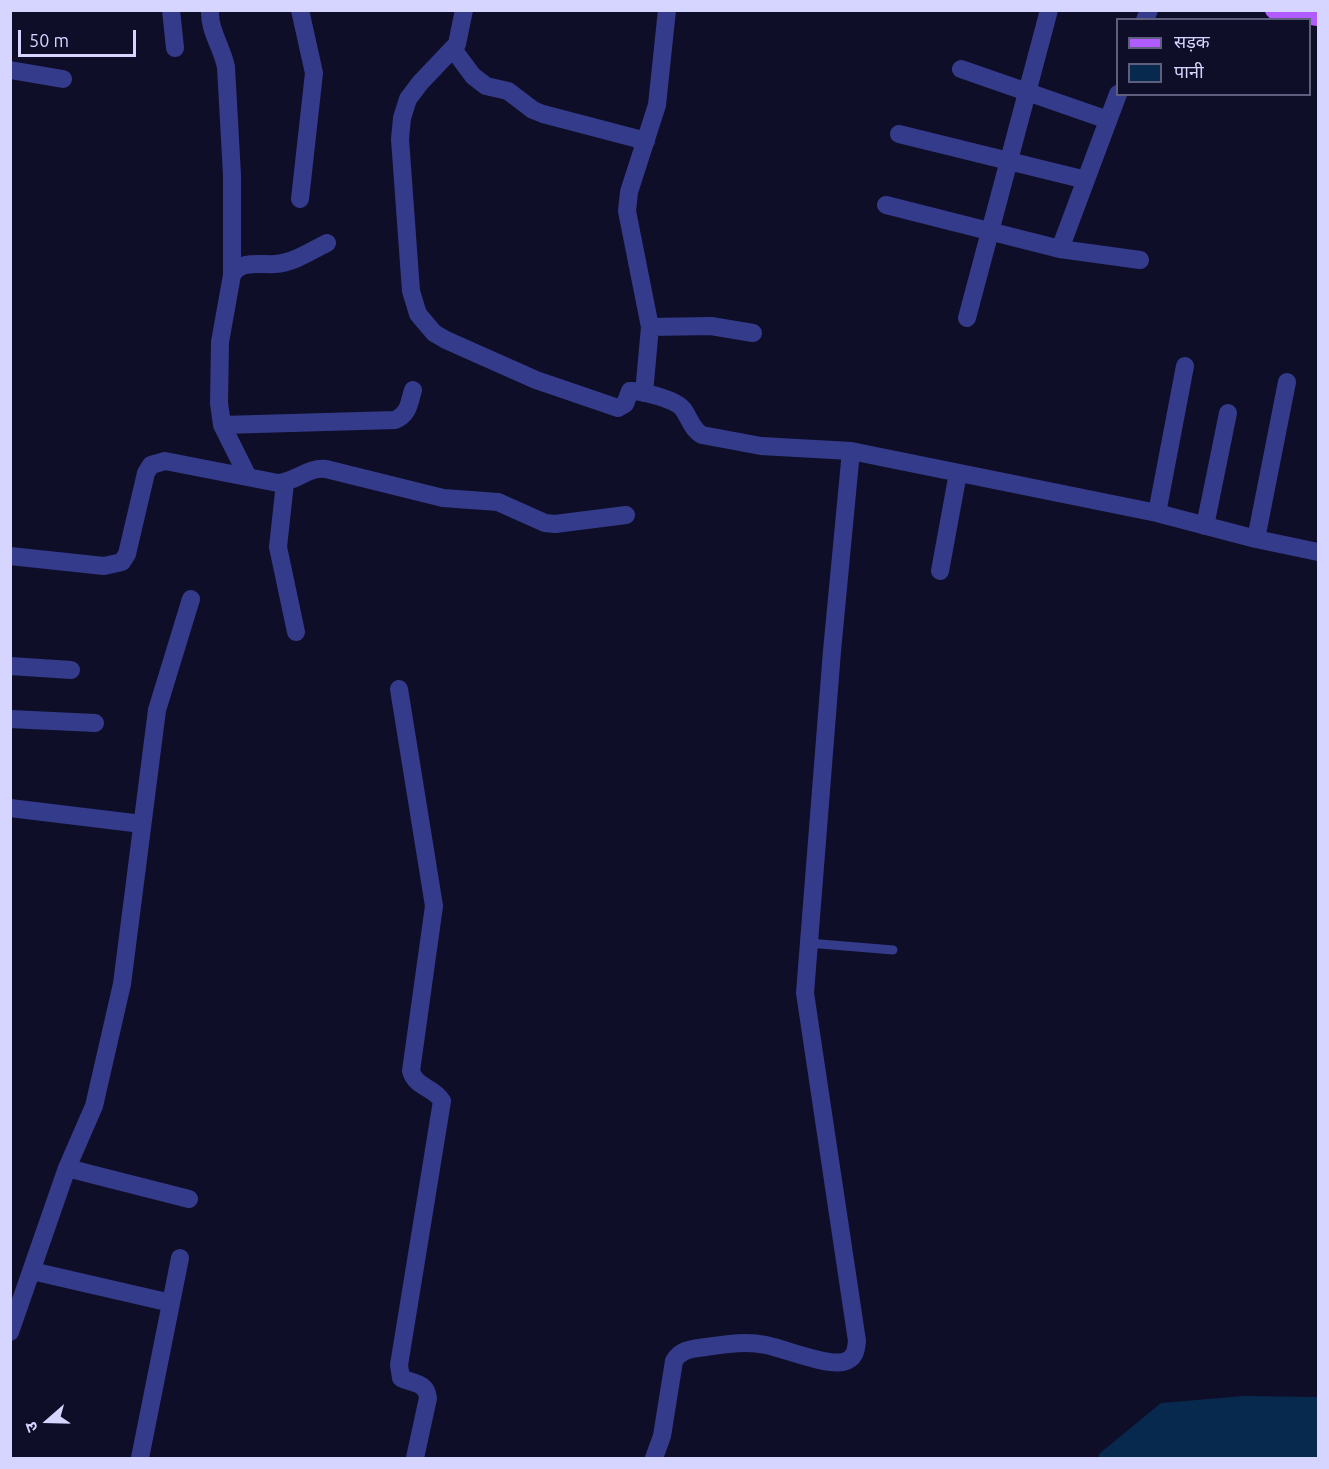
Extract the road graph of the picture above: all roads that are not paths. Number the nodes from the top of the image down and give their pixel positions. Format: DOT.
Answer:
graph roads {
  1 [pos="171,10"];
  2 [pos="210,10"];
  3 [pos="300,10"];
  4 [pos="464,10"];
  5 [pos="667,10"];
  6 [pos="1049,10"];
  7 [pos="1274,10"];
  8 [pos="1318,17"];
  9 [pos="175,48"];
  10 [pos="453,49"];
  11 [pos="961,69"];
  12 [pos="10,70"];
  13 [pos="63,79"];
  14 [pos="1028,91"];
  15 [pos="1117,96"];
  16 [pos="1108,120"];
  17 [pos="899,134"];
  18 [pos="646,141"];
  19 [pos="1009,160"];
  20 [pos="1086,180"];
  21 [pos="300,199"];
  22 [pos="886,205"];
  23 [pos="991,230"];
  24 [pos="327,243"];
  25 [pos="1060,249"];
  26 [pos="1140,260"];
  27 [pos="232,275"];
  28 [pos="968,318"];
  29 [pos="650,327"];
  30 [pos="753,333"];
  31 [pos="1185,366"];
  32 [pos="1287,382"];
  33 [pos="413,390"];
  34 [pos="644,393"];
  35 [pos="1227,414"];
  36 [pos="222,425"];
  37 [pos="851,451"];
  38 [pos="958,473"];
  39 [pos="248,477"];
  40 [pos="285,483"];
  41 [pos="1157,513"];
  42 [pos="626,515"];
  43 [pos="1205,526"];
  44 [pos="1256,539"];
  45 [pos="1318,552"];
  46 [pos="10,556"];
  47 [pos="940,572"];
  48 [pos="191,599"];
  49 [pos="296,632"];
  50 [pos="10,666"];
  51 [pos="71,670"];
  52 [pos="399,689"];
  53 [pos="10,719"];
  54 [pos="95,723"];
  55 [pos="10,808"];
  56 [pos="142,824"];
  57 [pos="808,942"];
  58 [pos="893,950"];
  59 [pos="67,1167"];
  60 [pos="189,1199"];
  61 [pos="180,1258"];
  62 [pos="32,1271"];
  63 [pos="171,1303"];
  64 [pos="10,1332"];
  65 [pos="140,1458"];
  66 [pos="415,1458"];
  67 [pos="654,1458"];
  1 -- 9 [label="street"];
  2 -- 27 [label="street"];
  3 -- 21 [label="street"];
  4 -- 10 [label="street"];
  5 -- 18 [label="street"];
  6 -- 14 [label="street"];
  7 -- 8 [label="main road"];
  10 -- 18 [label="street"];
  10 -- 34 [label="street"];
  11 -- 14 [label="street"];
  12 -- 13 [label="street"];
  14 -- 16 [label="street"];
  14 -- 19 [label="street"];
  15 -- 16 [label="street"];
  16 -- 20 [label="street"];
  17 -- 19 [label="street"];
  18 -- 29 [label="street"];
  19 -- 20 [label="street"];
  19 -- 23 [label="street"];
  20 -- 25 [label="street"];
  22 -- 23 [label="street"];
  23 -- 25 [label="street"];
  23 -- 28 [label="street"];
  24 -- 27 [label="street"];
  25 -- 26 [label="street"];
  27 -- 36 [label="street"];
  29 -- 30 [label="street"];
  29 -- 34 [label="street"];
  31 -- 41 [label="street"];
  32 -- 44 [label="street"];
  33 -- 36 [label="street"];
  34 -- 37 [label="street"];
  35 -- 43 [label="street"];
  36 -- 39 [label="street"];
  37 -- 38 [label="street"];
  37 -- 57 [label="street"];
  38 -- 41 [label="street"];
  38 -- 47 [label="street"];
  39 -- 40 [label="street"];
  39 -- 46 [label="street"];
  40 -- 42 [label="street"];
  40 -- 49 [label="street"];
  41 -- 43 [label="street"];
  43 -- 44 [label="street"];
  44 -- 45 [label="street"];
  48 -- 56 [label="street"];
  50 -- 51 [label="street"];
  52 -- 66 [label="street"];
  53 -- 54 [label="street"];
  55 -- 56 [label="street"];
  56 -- 59 [label="street"];
  57 -- 58 [label="lane"];
  57 -- 67 [label="street"];
  59 -- 60 [label="street"];
  59 -- 62 [label="street"];
  61 -- 63 [label="street"];
  62 -- 63 [label="street"];
  62 -- 64 [label="street"];
  63 -- 65 [label="street"];
}
